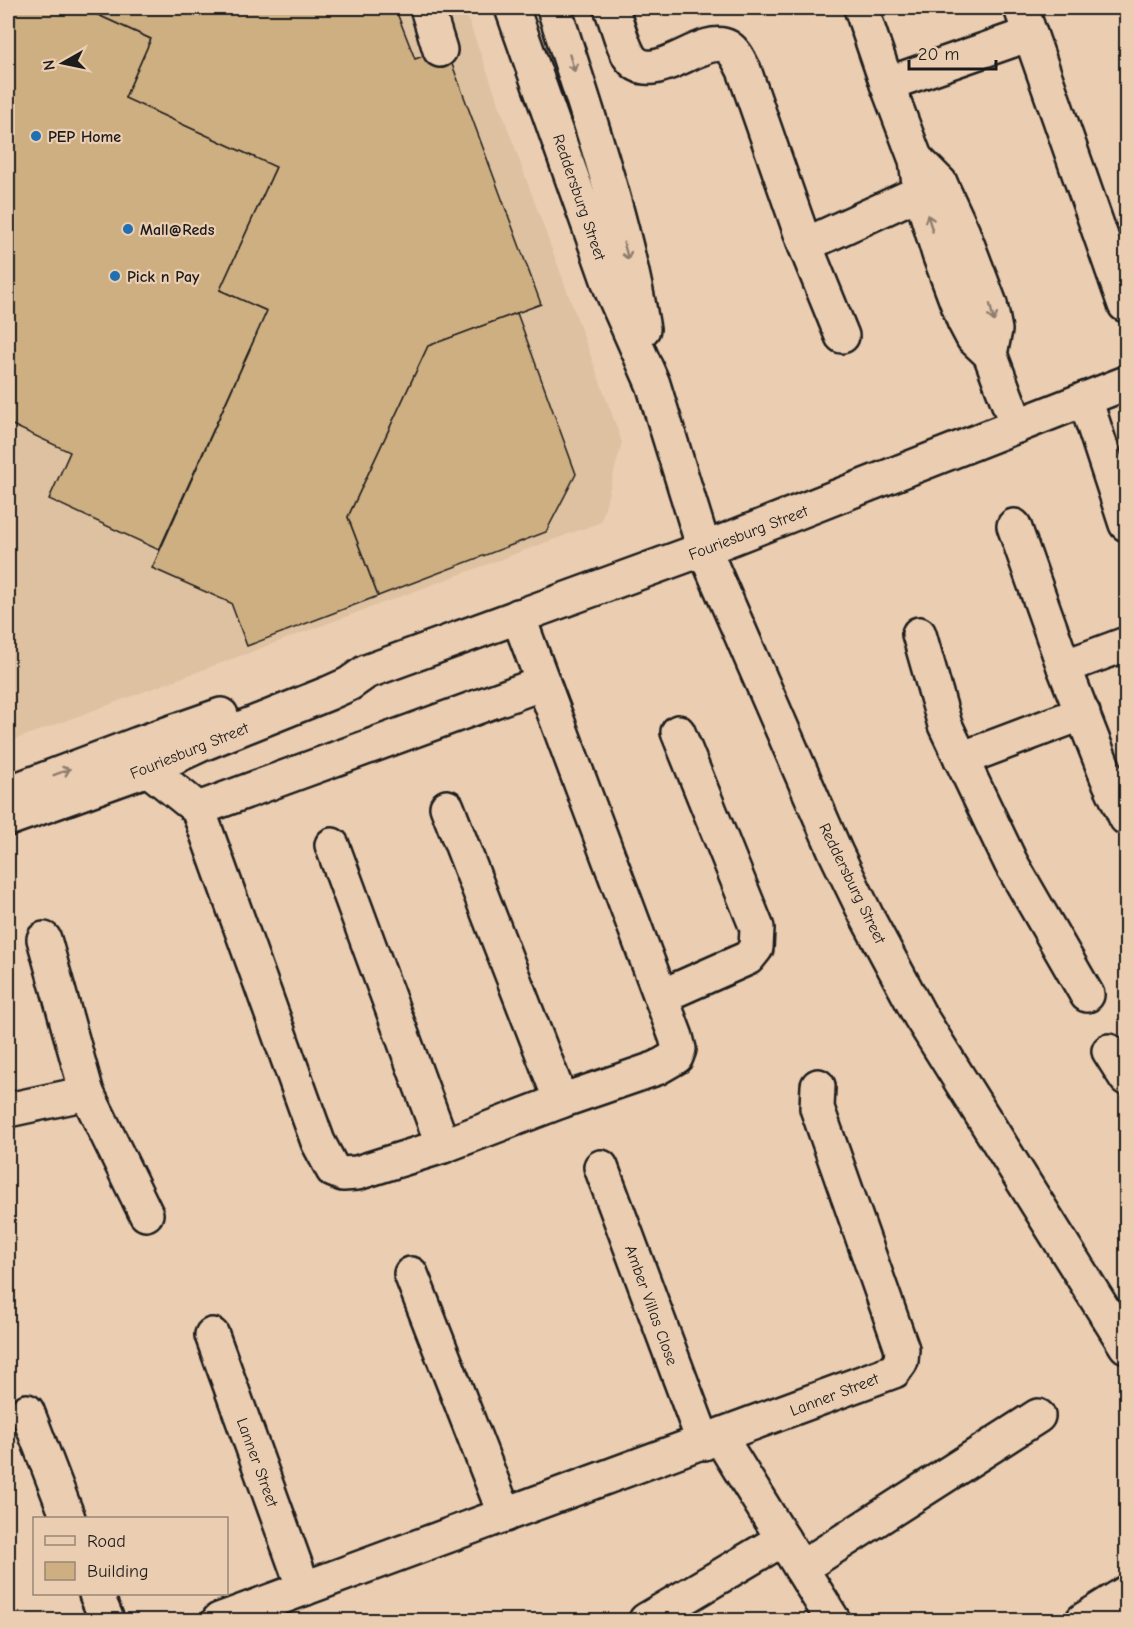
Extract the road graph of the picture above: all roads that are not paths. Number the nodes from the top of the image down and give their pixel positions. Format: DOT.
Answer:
graph roads {
  1 [pos="427,8"];
  2 [pos="512,8"];
  3 [pos="554,8"];
  4 [pos="611,8"];
  5 [pos="861,8"];
  6 [pos="1025,21"];
  7 [pos="440,50"];
  8 [pos="887,84"];
  9 [pos="930,188"];
  10 [pos="805,245"];
  11 [pos="1125,305"];
  12 [pos="842,336"];
  13 [pos="1126,383"];
  14 [pos="653,384"];
  15 [pos="1085,399"];
  16 [pos="1017,426"];
  17 [pos="1126,524"];
  18 [pos="1014,526"];
  19 [pos="704,549"];
  20 [pos="518,616"];
  21 [pos="919,634"];
  22 [pos="1126,644"];
  23 [pos="1064,667"];
  24 [pos="366,672"];
  25 [pos="543,683"];
  26 [pos="1083,713"];
  27 [pos="678,732"];
  28 [pos="961,759"];
  29 [pos="148,769"];
  30 [pos="8,793"];
  31 [pos="447,807"];
  32 [pos="198,809"];
  33 [pos="1126,818"];
  34 [pos="8,819"];
  35 [pos="332,845"];
  36 [pos="44,939"];
  37 [pos="1087,995"];
  38 [pos="662,996"];
  39 [pos="1109,1051"];
  40 [pos="1126,1078"];
  41 [pos="818,1086"];
  42 [pos="87,1093"];
  43 [pos="561,1101"];
  44 [pos="8,1110"];
  45 [pos="443,1146"];
  46 [pos="601,1167"];
  47 [pos="146,1214"];
  48 [pos="422,1272"];
  49 [pos="212,1335"];
  50 [pos="1126,1346"];
  51 [pos="245,1368"];
  52 [pos="27,1411"];
  53 [pos="1038,1416"];
  54 [pos="712,1440"];
  55 [pos="514,1512"];
  56 [pos="68,1517"];
  57 [pos="783,1539"];
  58 [pos="801,1568"];
  59 [pos="315,1586"];
  60 [pos="1126,1593"];
  61 [pos="97,1595"];
  62 [pos="107,1620"];
  63 [pos="219,1620"];
  64 [pos="646,1620"];
  65 [pos="833,1620"];
  66 [pos="1083,1620"];
  1 -- 7 [label="street"];
  2 -- 14 [label="street, Reddersburg Street"];
  3 -- 14 [label="street, Reddersburg Street, one-way"];
  4 -- 10 [label="street"];
  5 -- 8 [label="street"];
  6 -- 8 [label="street"];
  6 -- 11 [label="street"];
  8 -- 9 [label="street"];
  9 -- 10 [label="street"];
  9 -- 16 [label="street"];
  10 -- 12 [label="street"];
  13 -- 15 [label="street, Fouriesburg Street"];
  14 -- 19 [label="street, Reddersburg Street"];
  15 -- 16 [label="street, Fouriesburg Street"];
  15 -- 17 [label="street"];
  16 -- 19 [label="street, Fouriesburg Street"];
  18 -- 23 [label="street"];
  19 -- 20 [label="street, Fouriesburg Street"];
  19 -- 50 [label="street, Reddersburg Street"];
  20 -- 24 [label="street, Fouriesburg Street"];
  20 -- 25 [label="street"];
  21 -- 28 [label="street"];
  22 -- 23 [label="street"];
  23 -- 26 [label="street"];
  24 -- 29 [label="street, Fouriesburg Street"];
  30 -- 24 [label="street, Fouriesburg Street, one-way"];
  25 -- 32 [label="street"];
  25 -- 38 [label="street"];
  26 -- 28 [label="street"];
  26 -- 33 [label="street"];
  27 -- 38 [label="street"];
  28 -- 37 [label="street"];
  29 -- 32 [label="street"];
  29 -- 34 [label="street, Fouriesburg Street"];
  31 -- 43 [label="street"];
  32 -- 45 [label="street"];
  35 -- 45 [label="street"];
  36 -- 42 [label="street"];
  38 -- 43 [label="street"];
  39 -- 40 [label="street"];
  41 -- 54 [label="street, Lanner Street"];
  42 -- 44 [label="street"];
  42 -- 47 [label="street"];
  43 -- 45 [label="street"];
  46 -- 54 [label="street, Amber Villas Close"];
  48 -- 55 [label="street"];
  49 -- 59 [label="street, Lanner Street"];
  51 -- 59 [label="street, Lanner Street"];
  52 -- 56 [label="street"];
  53 -- 58 [label="street"];
  54 -- 55 [label="street, Lanner Street"];
  54 -- 57 [label="street, Amber Villas Close"];
  55 -- 59 [label="street, Lanner Street"];
  57 -- 58 [label="street, Amber Villas Close"];
  57 -- 64 [label="street"];
  58 -- 65 [label="street, Amber Villas Close"];
  59 -- 63 [label="street, Lanner Street"];
  60 -- 66 [label="street"];
  61 -- 62 [label="street"];
}
